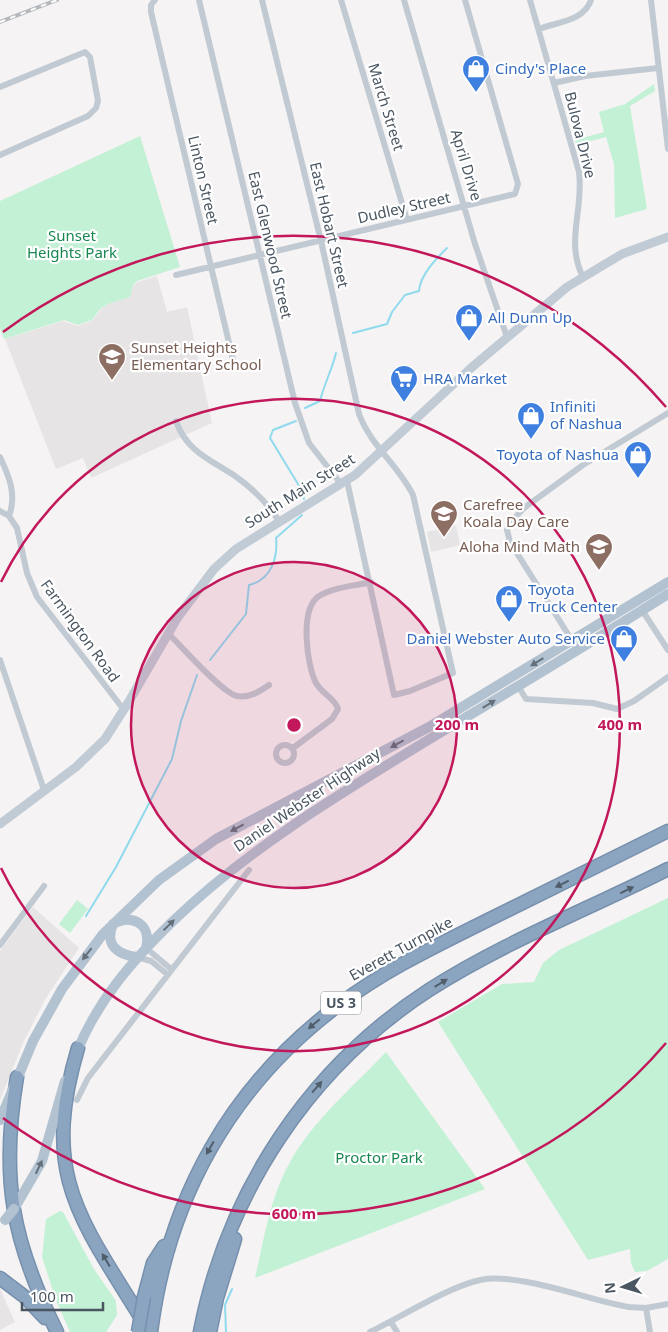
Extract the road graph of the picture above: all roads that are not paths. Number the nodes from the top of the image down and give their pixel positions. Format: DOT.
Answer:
graph roads {
  1 [pos="199,0"];
  2 [pos="262,0"];
  3 [pos="341,0"];
  4 [pos="404,0"];
  5 [pos="465,0"];
  6 [pos="530,0"];
  7 [pos="591,0"];
  8 [pos="651,0"];
  9 [pos="154,1"];
  10 [pos="539,29"];
  11 [pos="658,68"];
  12 [pos="554,83"];
  13 [pos="0,87"];
  14 [pos="668,149"];
  15 [pos="0,155"];
  16 [pos="465,207"];
  17 [pos="407,220"];
  18 [pos="668,237"];
  19 [pos="321,240"];
  20 [pos="260,255"];
  21 [pos="211,266"];
  22 [pos="176,275"];
  23 [pos="582,277"];
  24 [pos="506,337"];
  25 [pos="234,364"];
  26 [pos="668,413"];
  27 [pos="176,422"];
  28 [pos="381,452"];
  29 [pos="0,457"];
  30 [pos="344,482"];
  31 [pos="0,511"];
  32 [pos="9,516"];
  33 [pos="279,521"];
  34 [pos="371,582"];
  35 [pos="668,582"];
  36 [pos="668,594"];
  37 [pos="642,610"];
  38 [pos="168,633"];
  39 [pos="575,646"];
  40 [pos="668,650"];
  41 [pos="0,660"];
  42 [pos="668,677"];
  43 [pos="269,685"];
  44 [pos="518,686"];
  45 [pos="124,710"];
  46 [pos="293,748"];
  47 [pos="44,790"];
  48 [pos="0,824"];
  49 [pos="668,826"];
  50 [pos="668,832"];
  51 [pos="249,870"];
  52 [pos="584,873"];
  53 [pos="664,873"];
  54 [pos="44,886"];
  55 [pos="113,924"];
  56 [pos="0,945"];
  57 [pos="146,948"];
  58 [pos="137,958"];
  59 [pos="169,971"];
  60 [pos="78,1048"];
  61 [pos="17,1077"];
  62 [pos="77,1100"];
  63 [pos="0,1120"];
  64 [pos="287,1125"];
  65 [pos="2,1223"];
  66 [pos="171,1233"];
  67 [pos="0,1278"];
  68 [pos="668,1304"];
  69 [pos="646,1308"];
  70 [pos="391,1322"];
  71 [pos="56,1332"];
  72 [pos="138,1332"];
  73 [pos="150,1332"];
  74 [pos="200,1332"];
  75 [pos="210,1332"];
  76 [pos="370,1332"];
  77 [pos="398,1332"];
  78 [pos="650,1332"];
  1 -- 20 [label="street, East Glenwood Street"];
  2 -- 19 [label="street, East Hobart Street"];
  3 -- 17 [label="street, March Street"];
  4 -- 16 [label="street, April Drive"];
  5 -- 16 [label="street, Dudley Street"];
  6 -- 10 [label="street, Bulova Drive"];
  7 -- 10 [label="street"];
  8 -- 11 [label="street"];
  9 -- 21 [label="street, Linton Street"];
  10 -- 12 [label="street, Bulova Drive"];
  11 -- 12 [label="street"];
  11 -- 14 [label="street"];
  12 -- 23 [label="street, Bulova Drive"];
  13 -- 15 [label="street"];
  16 -- 17 [label="street, Dudley Street"];
  16 -- 24 [label="street, April Drive"];
  17 -- 19 [label="street, Dudley Street"];
  18 -- 23 [label="street, South Main Street"];
  19 -- 20 [label="street, Dudley Street"];
  19 -- 28 [label="street, East Hobart Street"];
  20 -- 21 [label="street, Dudley Street"];
  20 -- 30 [label="street, East Glenwood Street"];
  21 -- 22 [label="street, Dudley Street"];
  21 -- 25 [label="street, Linton Street"];
  23 -- 24 [label="street, South Main Street"];
  24 -- 28 [label="street, South Main Street"];
  26 -- 39 [label="street"];
  27 -- 33 [label="street"];
  28 -- 30 [label="street, South Main Street"];
  28 -- 34 [label="street, East Hobart Street"];
  29 -- 32 [label="street"];
  30 -- 33 [label="street, South Main Street"];
  30 -- 34 [label="street"];
  31 -- 32 [label="street"];
  32 -- 45 [label="street, Farmington Road"];
  33 -- 38 [label="street, South Main Street"];
  34 -- 46 [label="street"];
  35 -- 39 [label="main road, Daniel Webster Highway"];
  36 -- 37 [label="main road, Daniel Webster Highway"];
  37 -- 39 [label="main road, Daniel Webster Highway"];
  37 -- 40 [label="street"];
  38 -- 43 [label="street"];
  38 -- 45 [label="street, South Main Street"];
  39 -- 44 [label="main road, Daniel Webster Highway"];
  39 -- 55 [label="main road, Daniel Webster Highway, one-way"];
  41 -- 47 [label="street"];
  42 -- 44 [label="street"];
  57 -- 44 [label="main road, Daniel Webster Highway, one-way"];
  45 -- 47 [label="street, South Main Street"];
  47 -- 48 [label="street, South Main Street"];
  49 -- 52 [label="highway"];
  50 -- 52 [label="highway, Everett Turnpike / US 3"];
  51 -- 59 [label="street"];
  52 -- 66 [label="highway, Everett Turnpike / US 3, one-way"];
  64 -- 53 [label="highway, US 3, one-way"];
  54 -- 56 [label="street"];
  55 -- 57 [label="main road"];
  55 -- 58 [label="main road"];
  55 -- 61 [label="main road, Daniel Webster Highway, one-way"];
  57 -- 58 [label="main road, Daniel Webster Highway"];
  57 -- 59 [label="street"];
  58 -- 59 [label="street"];
  58 -- 60 [label="main road, Daniel Webster Highway"];
  59 -- 62 [label="street"];
  65 -- 60 [label="main road, Daniel Webster Highway, one-way, bridge"];
  73 -- 60 [label="highway, one-way"];
  61 -- 63 [label="main road, Daniel Webster Highway"];
  61 -- 71 [label="highway"];
  64 -- 74 [label="highway, US 3"];
  64 -- 75 [label="highway"];
  66 -- 72 [label="highway, bridge"];
  66 -- 73 [label="highway, Everett Turnpike / US 3"];
  67 -- 71 [label="highway"];
  68 -- 69 [label="street"];
  69 -- 70 [label="street"];
  69 -- 78 [label="street"];
  70 -- 76 [label="street"];
  70 -- 77 [label="street"];
}
